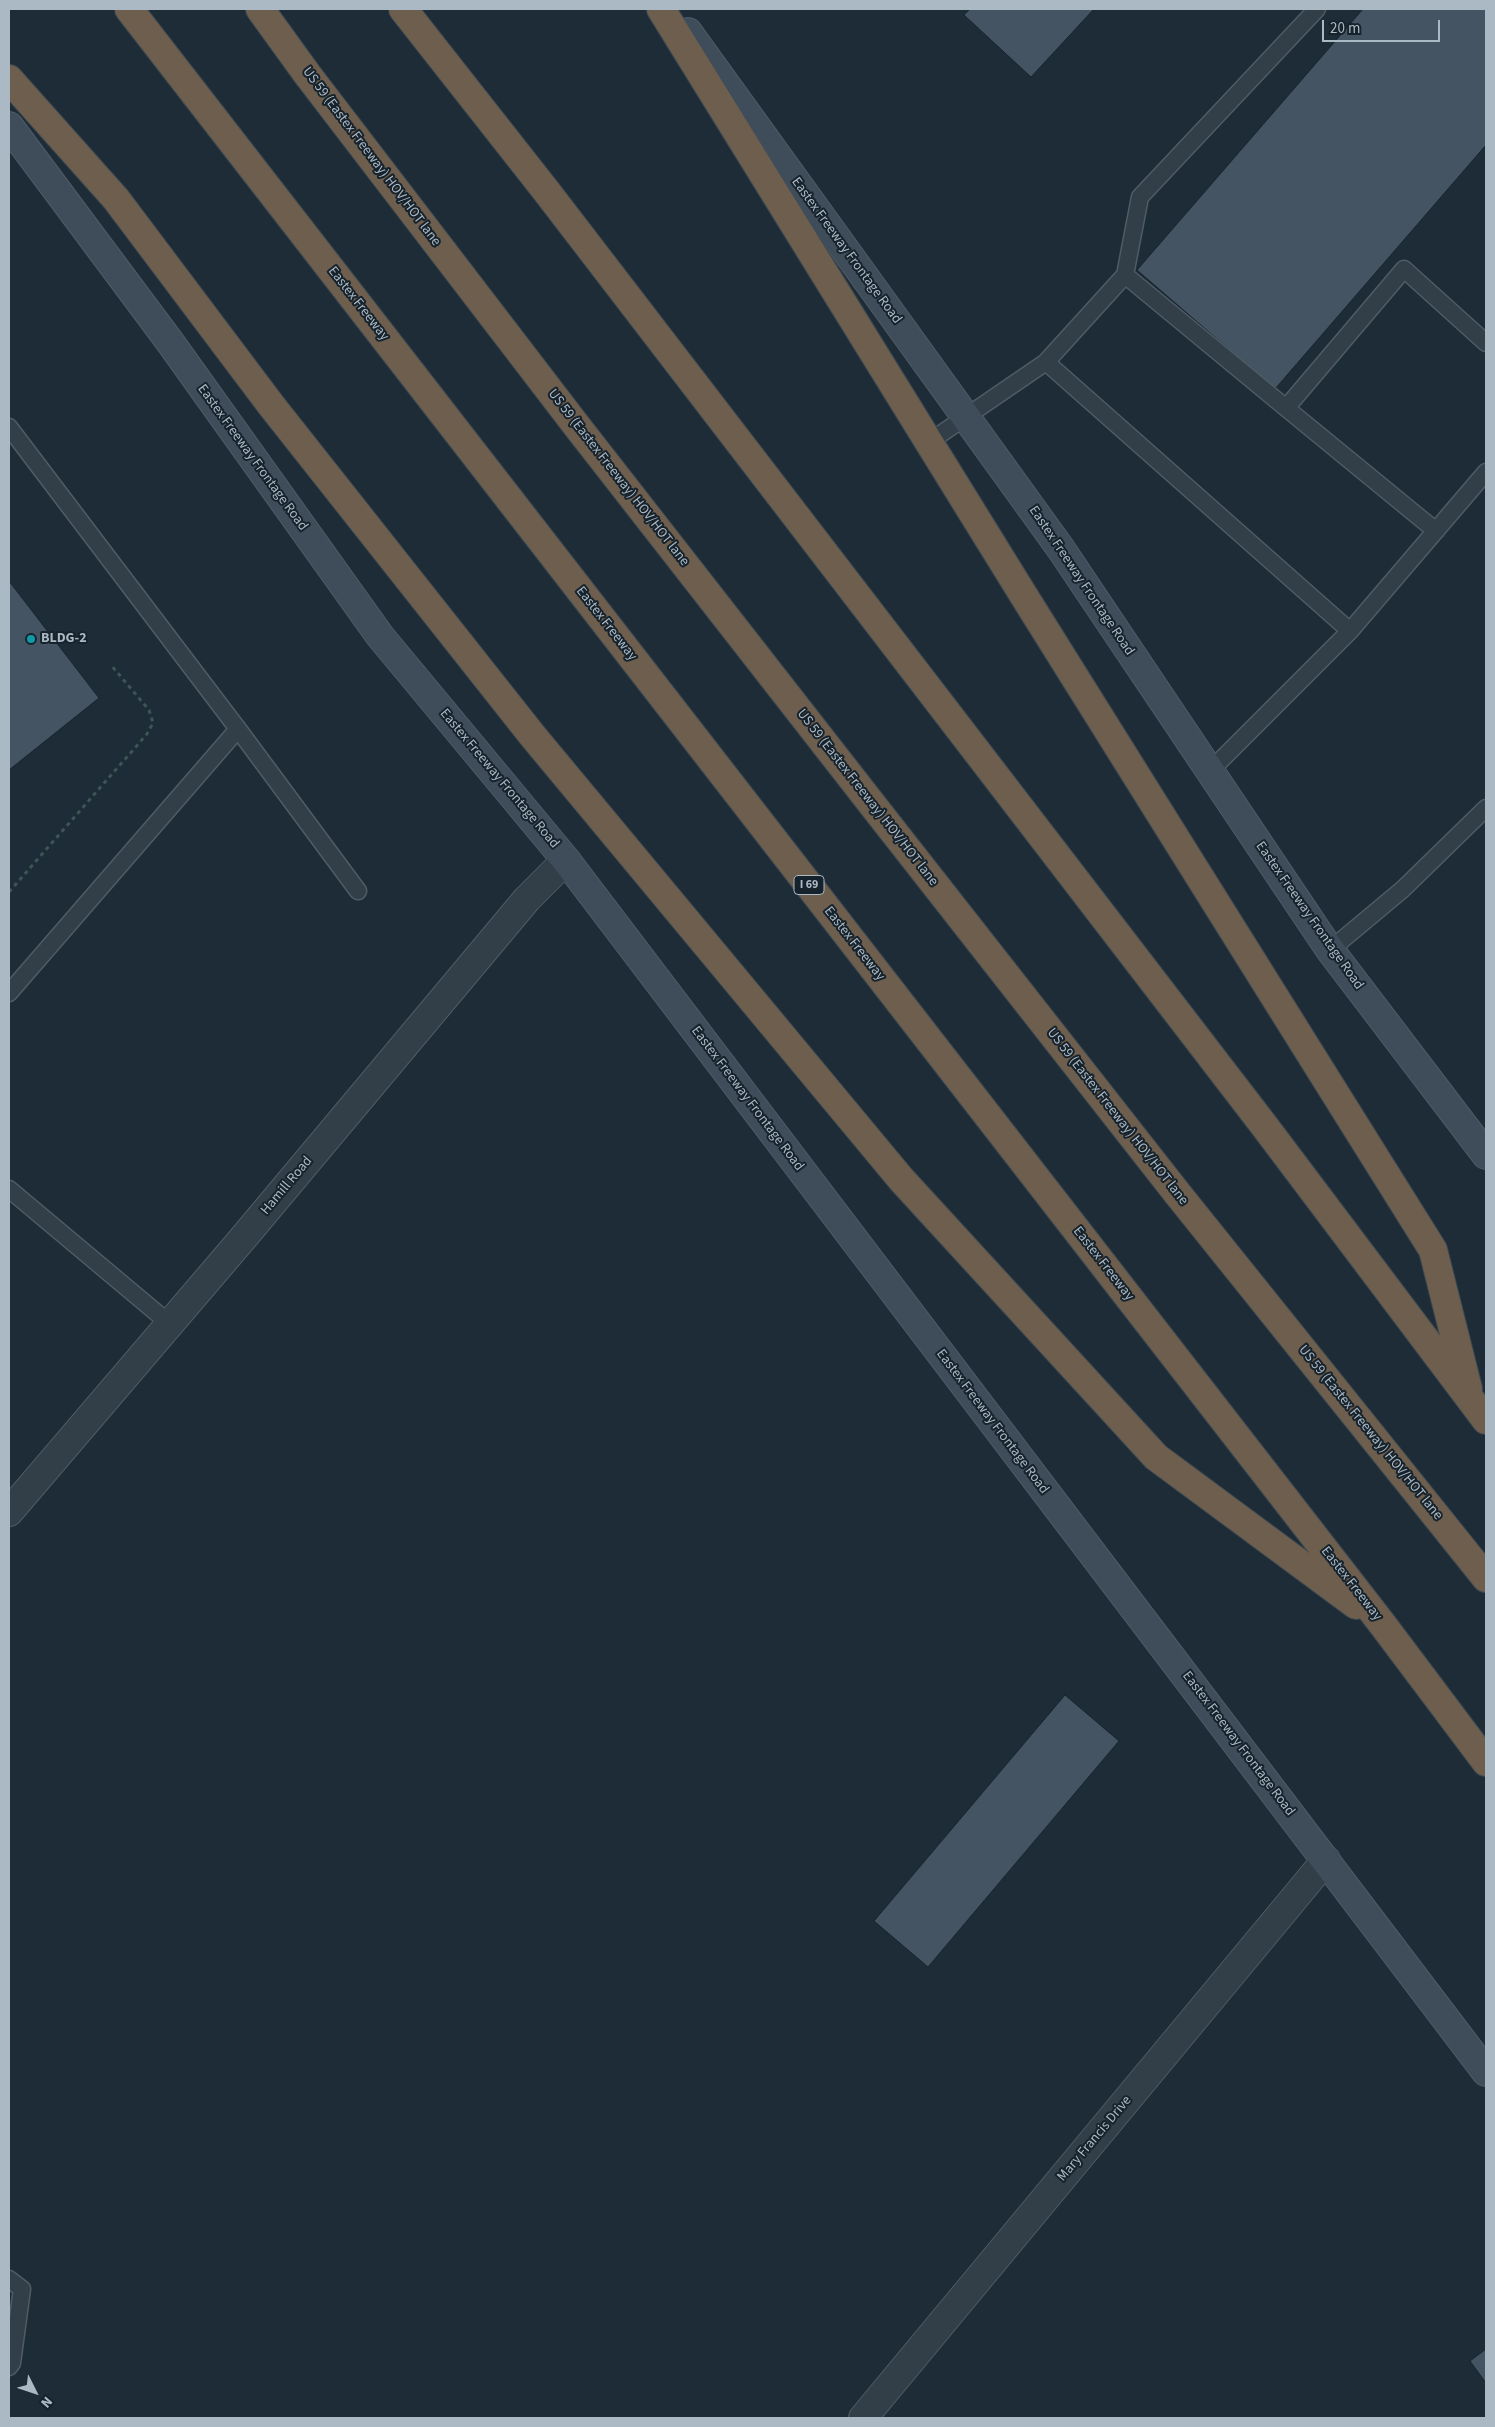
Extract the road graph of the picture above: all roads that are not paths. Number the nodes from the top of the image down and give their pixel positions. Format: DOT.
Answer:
graph roads {
  1 [pos="129,9"];
  2 [pos="260,9"];
  3 [pos="403,9"];
  4 [pos="661,9"];
  5 [pos="671,9"];
  6 [pos="1317,9"];
  7 [pos="9,79"];
  8 [pos="9,126"];
  9 [pos="1125,275"];
  10 [pos="1486,343"];
  11 [pos="1046,362"];
  12 [pos="1286,408"];
  13 [pos="966,417"];
  14 [pos="9,427"];
  15 [pos="929,442"];
  16 [pos="1486,472"];
  17 [pos="1436,531"];
  18 [pos="1350,631"];
  19 [pos="238,729"];
  20 [pos="1210,771"];
  21 [pos="1486,808"];
  22 [pos="566,860"];
  23 [pos="358,891"];
  24 [pos="1330,950"];
  25 [pos="9,993"];
  26 [pos="1486,1156"];
  27 [pos="9,1189"];
  28 [pos="170,1324"];
  29 [pos="1479,1410"];
  30 [pos="9,1512"];
  31 [pos="1486,1578"];
  32 [pos="1383,1625"];
  33 [pos="1486,1762"];
  34 [pos="1326,1860"];
  35 [pos="1486,2072"];
  36 [pos="9,2279"];
  37 [pos="9,2367"];
  38 [pos="863,2418"];
  1 -- 32 [label="highway, Eastex Freeway / I 69"];
  2 -- 31 [label="highway, US 59 (Eastex Freeway) HOV/HOT lane"];
  3 -- 29 [label="highway"];
  4 -- 15 [label="highway"];
  5 -- 13 [label="main road, Eastex Freeway Frontage Road"];
  6 -- 9 [label="lane"];
  7 -- 32 [label="highway"];
  8 -- 22 [label="main road, Eastex Freeway Frontage Road"];
  9 -- 11 [label="lane"];
  9 -- 12 [label="lane"];
  10 -- 12 [label="lane"];
  11 -- 13 [label="lane"];
  11 -- 18 [label="lane"];
  12 -- 17 [label="lane"];
  13 -- 15 [label="lane"];
  13 -- 20 [label="main road, Eastex Freeway Frontage Road"];
  14 -- 19 [label="lane"];
  15 -- 29 [label="highway"];
  16 -- 17 [label="lane"];
  17 -- 18 [label="lane"];
  18 -- 20 [label="lane"];
  19 -- 23 [label="lane"];
  19 -- 25 [label="lane"];
  20 -- 24 [label="main road, Eastex Freeway Frontage Road"];
  21 -- 24 [label="lane"];
  22 -- 28 [label="street, Hamill Road"];
  22 -- 34 [label="main road, Eastex Freeway Frontage Road"];
  24 -- 26 [label="main road, Eastex Freeway Frontage Road"];
  27 -- 28 [label="lane"];
  28 -- 30 [label="street, Hamill Road"];
  32 -- 33 [label="highway, Eastex Freeway / I 69"];
  34 -- 35 [label="main road, Eastex Freeway Frontage Road"];
  34 -- 38 [label="street, Mary Francis Drive"];
  36 -- 37 [label="lane"];
}
